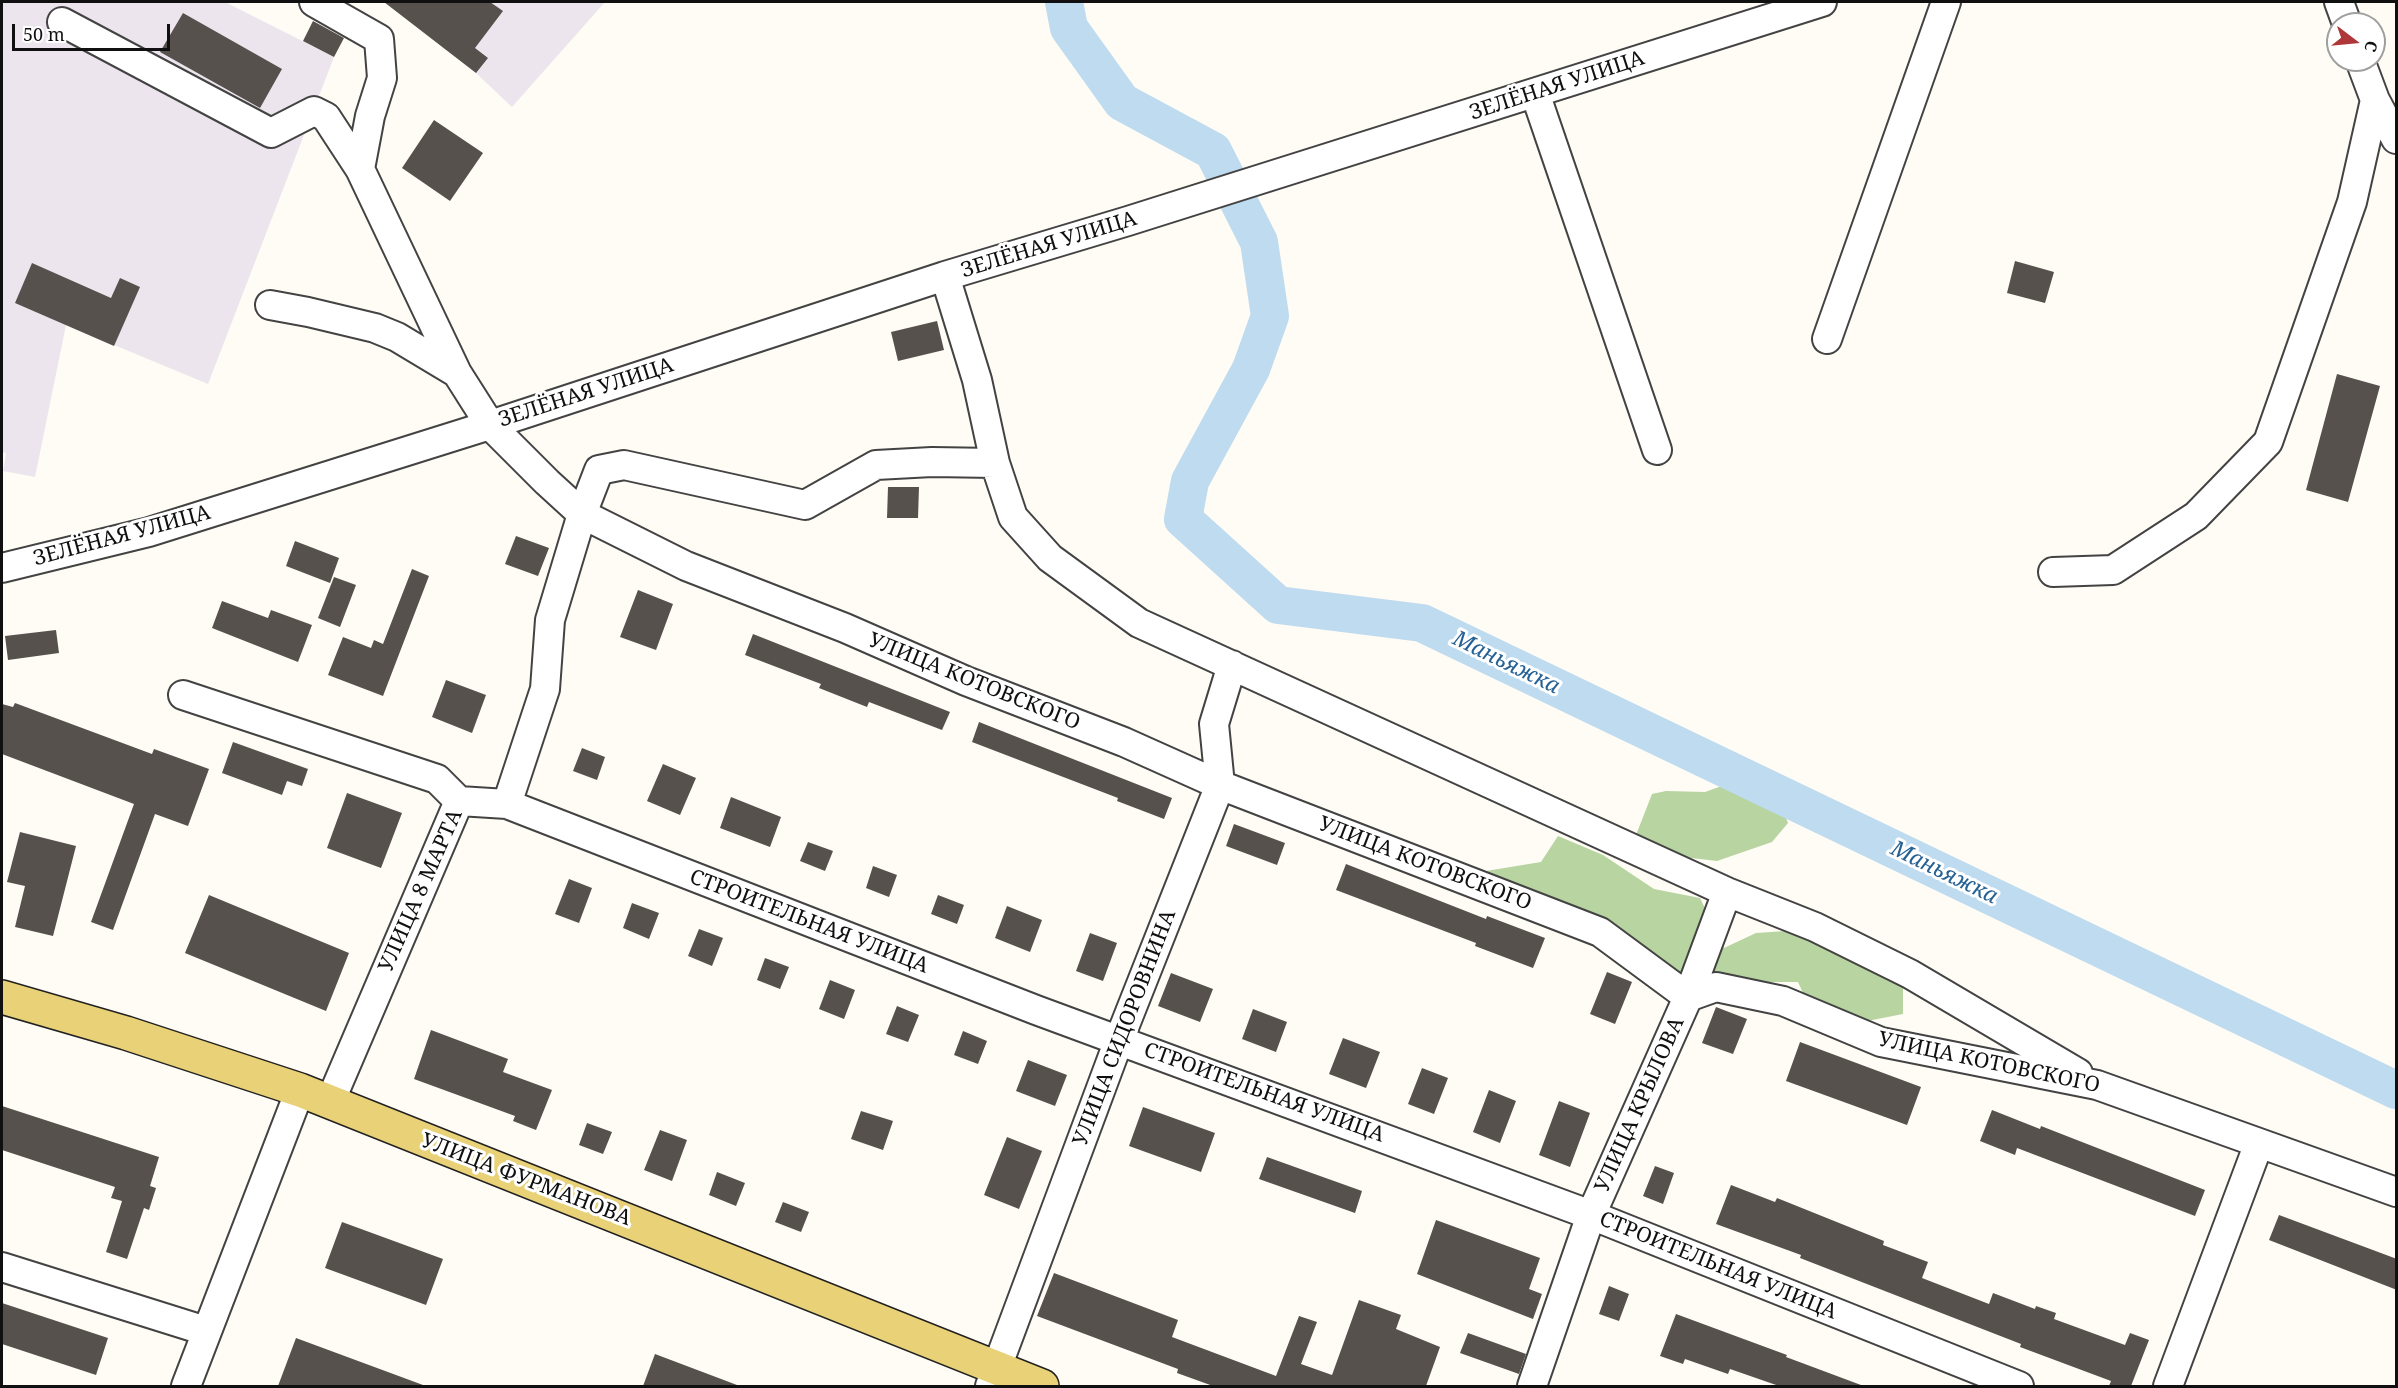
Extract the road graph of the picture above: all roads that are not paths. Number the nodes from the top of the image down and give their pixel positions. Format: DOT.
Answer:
graph roads {
  1 [pos="314,2"];
  2 [pos="1822,2"];
  3 [pos="1946,2"];
  4 [pos="62,22"];
  5 [pos="2364,72"];
  6 [pos="1535,93"];
  7 [pos="2375,100"];
  8 [pos="2397,139"];
  9 [pos="360,169"];
  10 [pos="945,276"];
  11 [pos="270,305"];
  12 [pos="1827,339"];
  13 [pos="457,373"];
  14 [pos="490,425"];
  15 [pos="1657,450"];
  16 [pos="995,463"];
  17 [pos="582,514"];
  18 [pos="2,568"];
  19 [pos="2053,572"];
  20 [pos="1232,665"];
  21 [pos="183,695"];
  22 [pos="1220,784"];
  23 [pos="459,801"];
  24 [pos="507,804"];
  25 [pos="1727,892"];
  26 [pos="2,997"];
  27 [pos="1688,997"];
  28 [pos="1119,1040"];
  29 [pos="2097,1084"];
  30 [pos="300,1090"];
  31 [pos="330,1102"];
  32 [pos="2259,1143"];
  33 [pos="2397,1192"];
  34 [pos="1591,1215"];
  35 [pos="2,1267"];
  36 [pos="206,1331"];
  37 [pos="994,1378"];
  38 [pos="186,1386"];
  39 [pos="1042,1386"];
  40 [pos="1532,1386"];
  41 [pos="2019,1386"];
  42 [pos="2168,1386"];
  1 -- 9 [label="street"];
  2 -- 6 [label="street, ЗЕЛЁНАЯ УЛИЦА"];
  3 -- 12 [label="street"];
  4 -- 9 [label="street, УЛИЦА КОТОВСКОГО"];
  5 -- 7 [label="street"];
  6 -- 10 [label="street, ЗЕЛЁНАЯ УЛИЦА"];
  6 -- 15 [label="street"];
  7 -- 8 [label="street"];
  7 -- 19 [label="street"];
  9 -- 13 [label="street, УЛИЦА КОТОВСКОГО"];
  10 -- 14 [label="street, ЗЕЛЁНАЯ УЛИЦА"];
  10 -- 16 [label="street"];
  11 -- 13 [label="street"];
  13 -- 14 [label="street, УЛИЦА КОТОВСКОГО"];
  14 -- 17 [label="street, УЛИЦА КОТОВСКОГО"];
  14 -- 18 [label="street, ЗЕЛЁНАЯ УЛИЦА"];
  16 -- 17 [label="street"];
  16 -- 20 [label="street"];
  17 -- 22 [label="street, УЛИЦА КОТОВСКОГО"];
  17 -- 24 [label="street"];
  20 -- 22 [label="street, УЛИЦА СИДОРОВНИНА"];
  20 -- 25 [label="street"];
  21 -- 23 [label="street"];
  22 -- 27 [label="street, УЛИЦА КОТОВСКОГО"];
  22 -- 28 [label="street, УЛИЦА СИДОРОВНИНА"];
  23 -- 24 [label="street, УЛИЦА 8 МАРТА"];
  23 -- 31 [label="street, УЛИЦА 8 МАРТА"];
  24 -- 28 [label="street, СТРОИТЕЛЬНАЯ УЛИЦА"];
  25 -- 27 [label="street, УЛИЦА КРЫЛОВА"];
  25 -- 29 [label="street"];
  26 -- 30 [label="main road, УЛИЦА ФУРМАНОВА"];
  27 -- 29 [label="street, УЛИЦА КОТОВСКОГО"];
  27 -- 34 [label="street, УЛИЦА КРЫЛОВА"];
  28 -- 34 [label="street, СТРОИТЕЛЬНАЯ УЛИЦА"];
  28 -- 37 [label="street, УЛИЦА СИДОРОВНИНА"];
  29 -- 32 [label="street, УЛИЦА КОТОВСКОГО"];
  30 -- 31 [label="main road, УЛИЦА ФУРМАНОВА"];
  30 -- 36 [label="street"];
  31 -- 37 [label="main road, УЛИЦА ФУРМАНОВА"];
  32 -- 33 [label="street, УЛИЦА КОТОВСКОГО"];
  32 -- 42 [label="street"];
  34 -- 40 [label="street, УЛИЦА КРЫЛОВА"];
  34 -- 41 [label="street, СТРОИТЕЛЬНАЯ УЛИЦА"];
  35 -- 36 [label="street"];
  36 -- 38 [label="street"];
  37 -- 39 [label="main road, УЛИЦА ФУРМАНОВА"];
}
